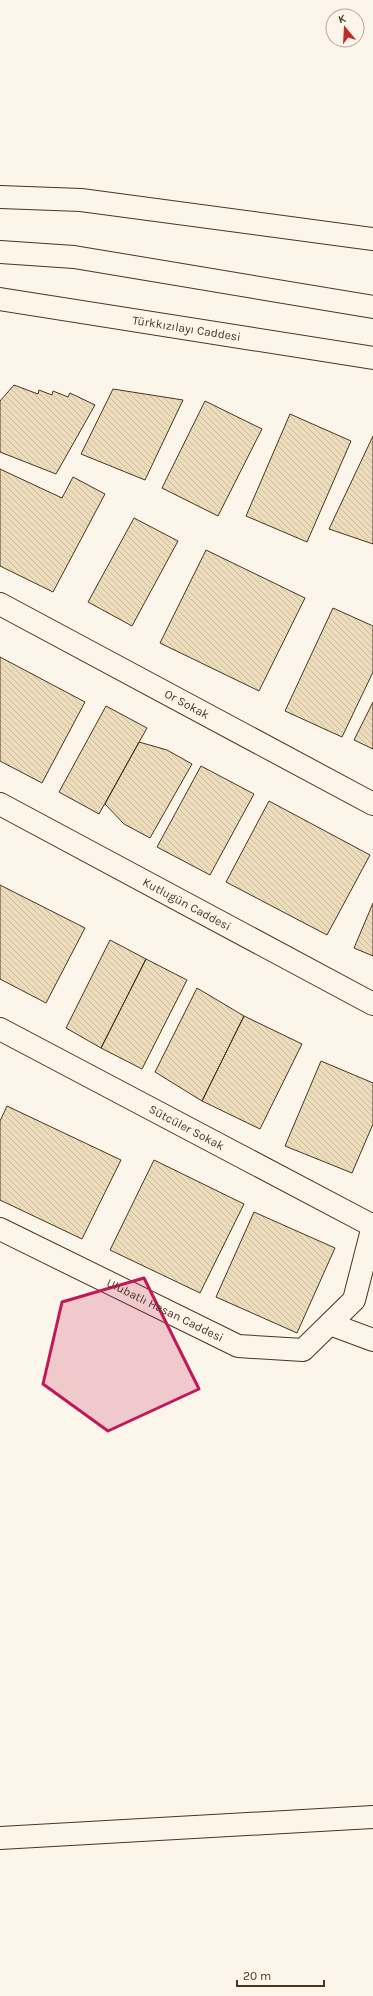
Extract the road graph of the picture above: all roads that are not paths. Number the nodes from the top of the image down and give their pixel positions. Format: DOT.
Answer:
graph roads {
  1 [pos="0,187"];
  2 [pos="0,198"];
  3 [pos="81,200"];
  4 [pos="373,239"];
  5 [pos="0,252"];
  6 [pos="0,298"];
  7 [pos="373,306"];
  8 [pos="373,358"];
  9 [pos="0,604"];
  10 [pos="0,804"];
  11 [pos="373,804"];
  12 [pos="373,1004"];
  13 [pos="0,1029"];
  14 [pos="373,1226"];
  15 [pos="0,1229"];
  16 [pos="330,1324"];
  17 [pos="373,1340"];
  18 [pos="373,1817"];
  19 [pos="0,1838"];
  1 -- 3 [label="street"];
  2 -- 3 [label="street"];
  3 -- 4 [label="street"];
  5 -- 7 [label="street"];
  6 -- 8 [label="street, Türkkızılayı Caddesi"];
  9 -- 11 [label="street, Or Sokak"];
  10 -- 12 [label="street, Kutlugün Caddesi"];
  13 -- 14 [label="street, Sütcüler Sokak"];
  14 -- 16 [label="street, Ulubatlı Hasan Caddesi"];
  15 -- 16 [label="street, Ulubatlı Hasan Caddesi"];
  16 -- 17 [label="street"];
  18 -- 19 [label="street"];
}
